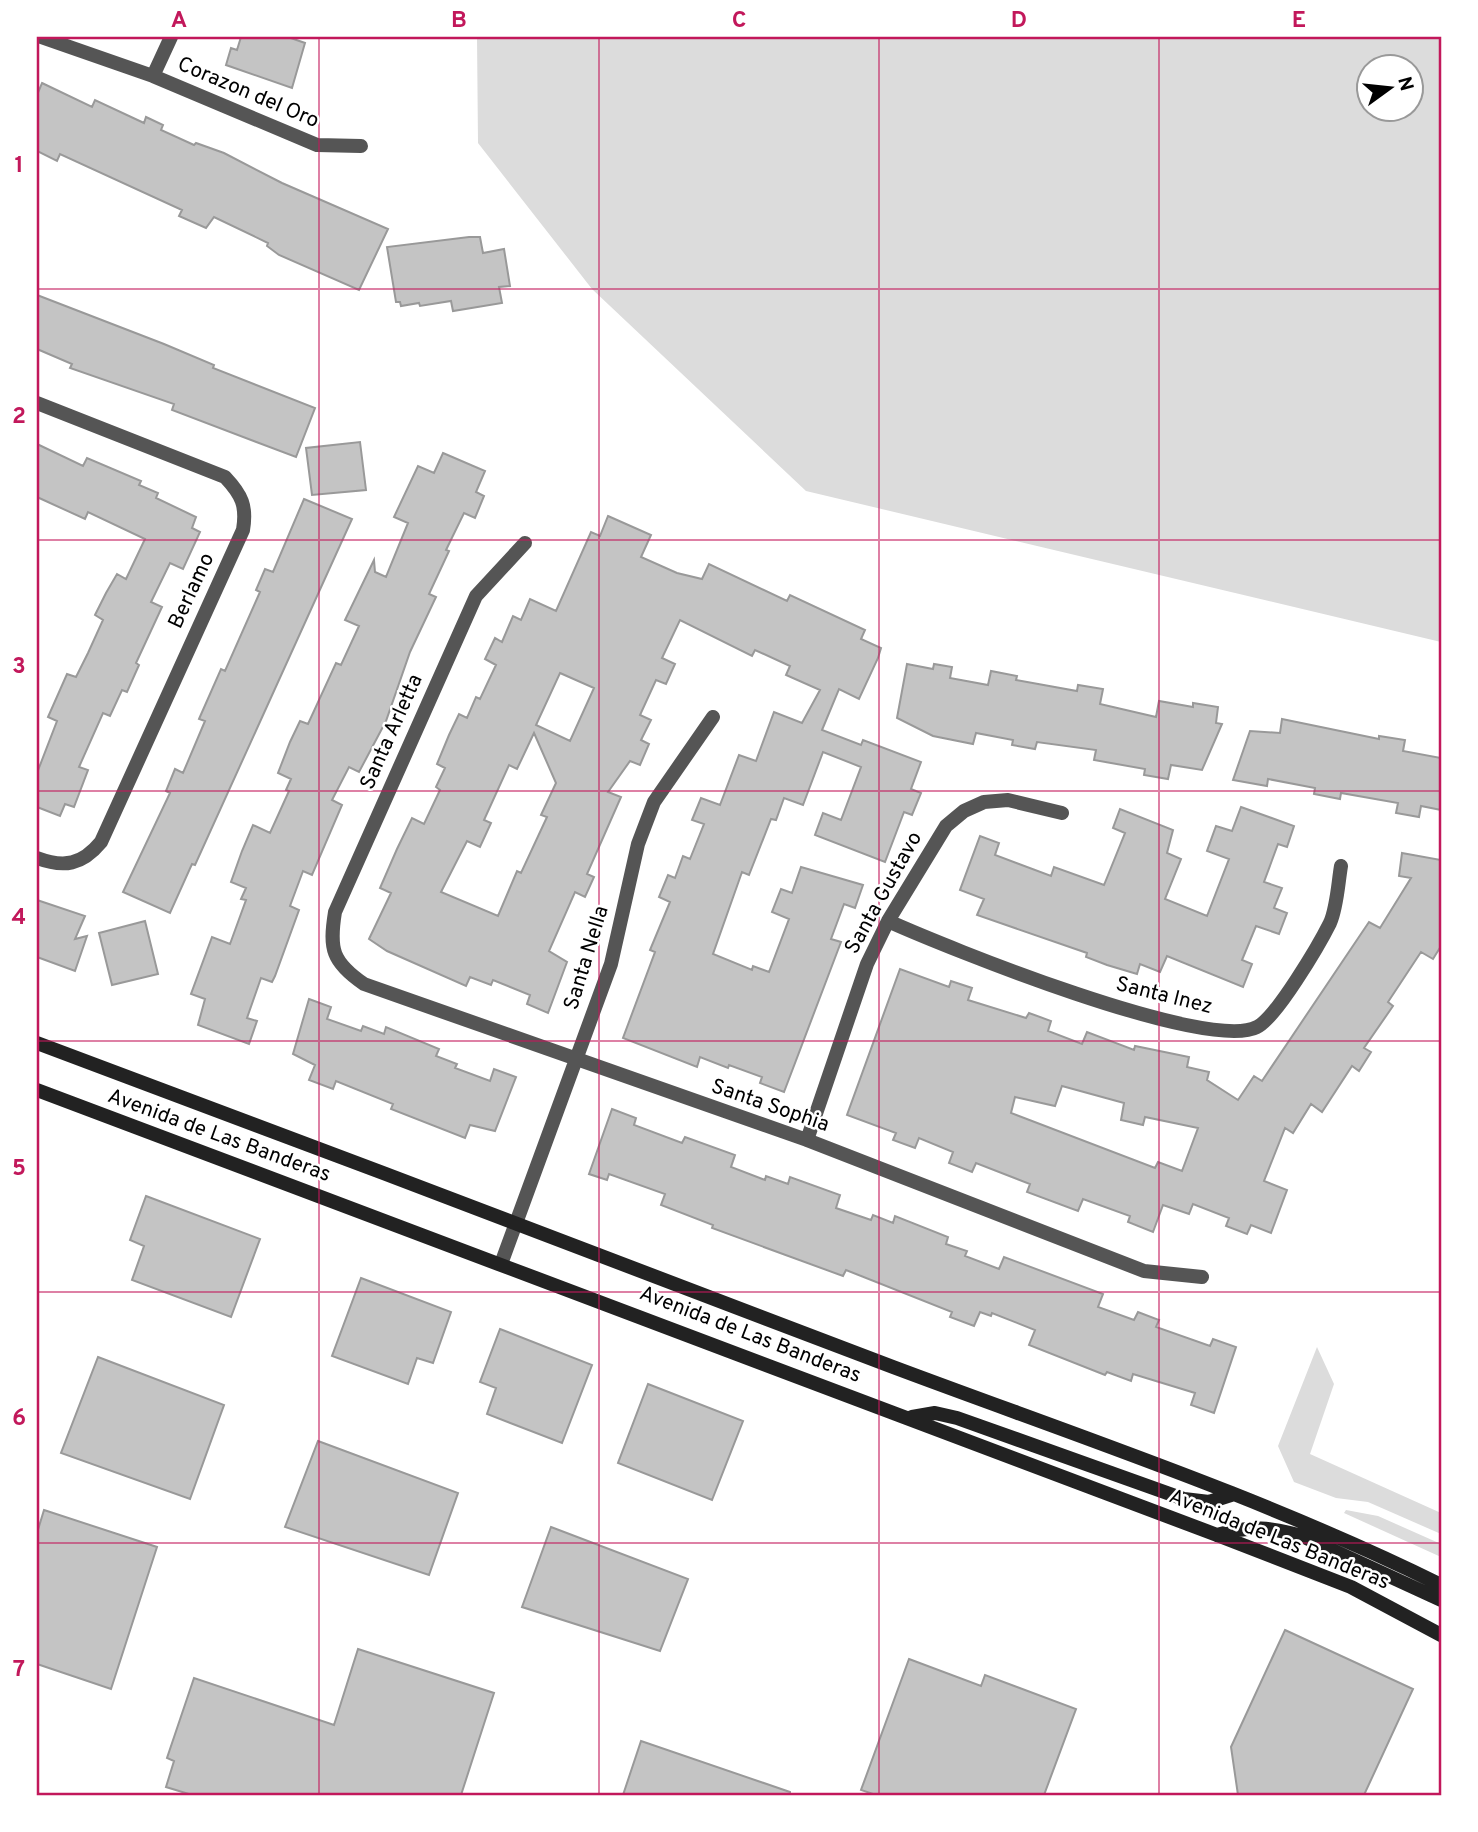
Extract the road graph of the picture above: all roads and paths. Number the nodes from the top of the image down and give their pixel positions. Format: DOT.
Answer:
graph roads {
  1 [pos="41,37"];
  2 [pos="171,37"];
  3 [pos="153,76"];
  4 [pos="361,146"];
  5 [pos="37,403"];
  6 [pos="525,543"];
  7 [pos="713,717"];
  8 [pos="1062,813"];
  9 [pos="37,858"];
  10 [pos="1341,866"];
  11 [pos="888,921"];
  12 [pos="334,954"];
  13 [pos="37,1043"];
  14 [pos="576,1060"];
  15 [pos="37,1090"];
  16 [pos="807,1140"];
  17 [pos="519,1222"];
  18 [pos="502,1264"];
  19 [pos="1202,1277"];
  20 [pos="908,1417"];
  21 [pos="1234,1494"];
  22 [pos="1217,1535"];
  23 [pos="1441,1584"];
  24 [pos="1441,1600"];
  25 [pos="1441,1635"];
  1 -- 3 [label="street, Corazon del Oro"];
  2 -- 3 [label="street"];
  3 -- 4 [label="street, Corazon del Oro"];
  5 -- 9 [label="street, Berlamo"];
  6 -- 12 [label="street, Santa Arletta"];
  7 -- 14 [label="street, Santa Nella"];
  8 -- 11 [label="street, Santa Gustavo"];
  10 -- 11 [label="street, Santa Inez"];
  11 -- 16 [label="street, Santa Gustavo"];
  12 -- 14 [label="street, Santa Sophia"];
  13 -- 17 [label="main road, Avenida de Las Banderas"];
  14 -- 16 [label="street, Santa Sophia"];
  14 -- 17 [label="street, Santa Nella"];
  15 -- 18 [label="main road, Avenida de Las Banderas"];
  16 -- 19 [label="street, Santa Sophia"];
  17 -- 18 [label="street, Santa Nella"];
  17 -- 21 [label="main road, Avenida de Las Banderas"];
  18 -- 20 [label="main road, Avenida de Las Banderas"];
  20 -- 21 [label="main road"];
  20 -- 22 [label="main road, Avenida de Las Banderas"];
  21 -- 23 [label="main road, Avenida de Las Banderas"];
  22 -- 24 [label="main road"];
  22 -- 25 [label="main road, Avenida de Las Banderas"];
}
